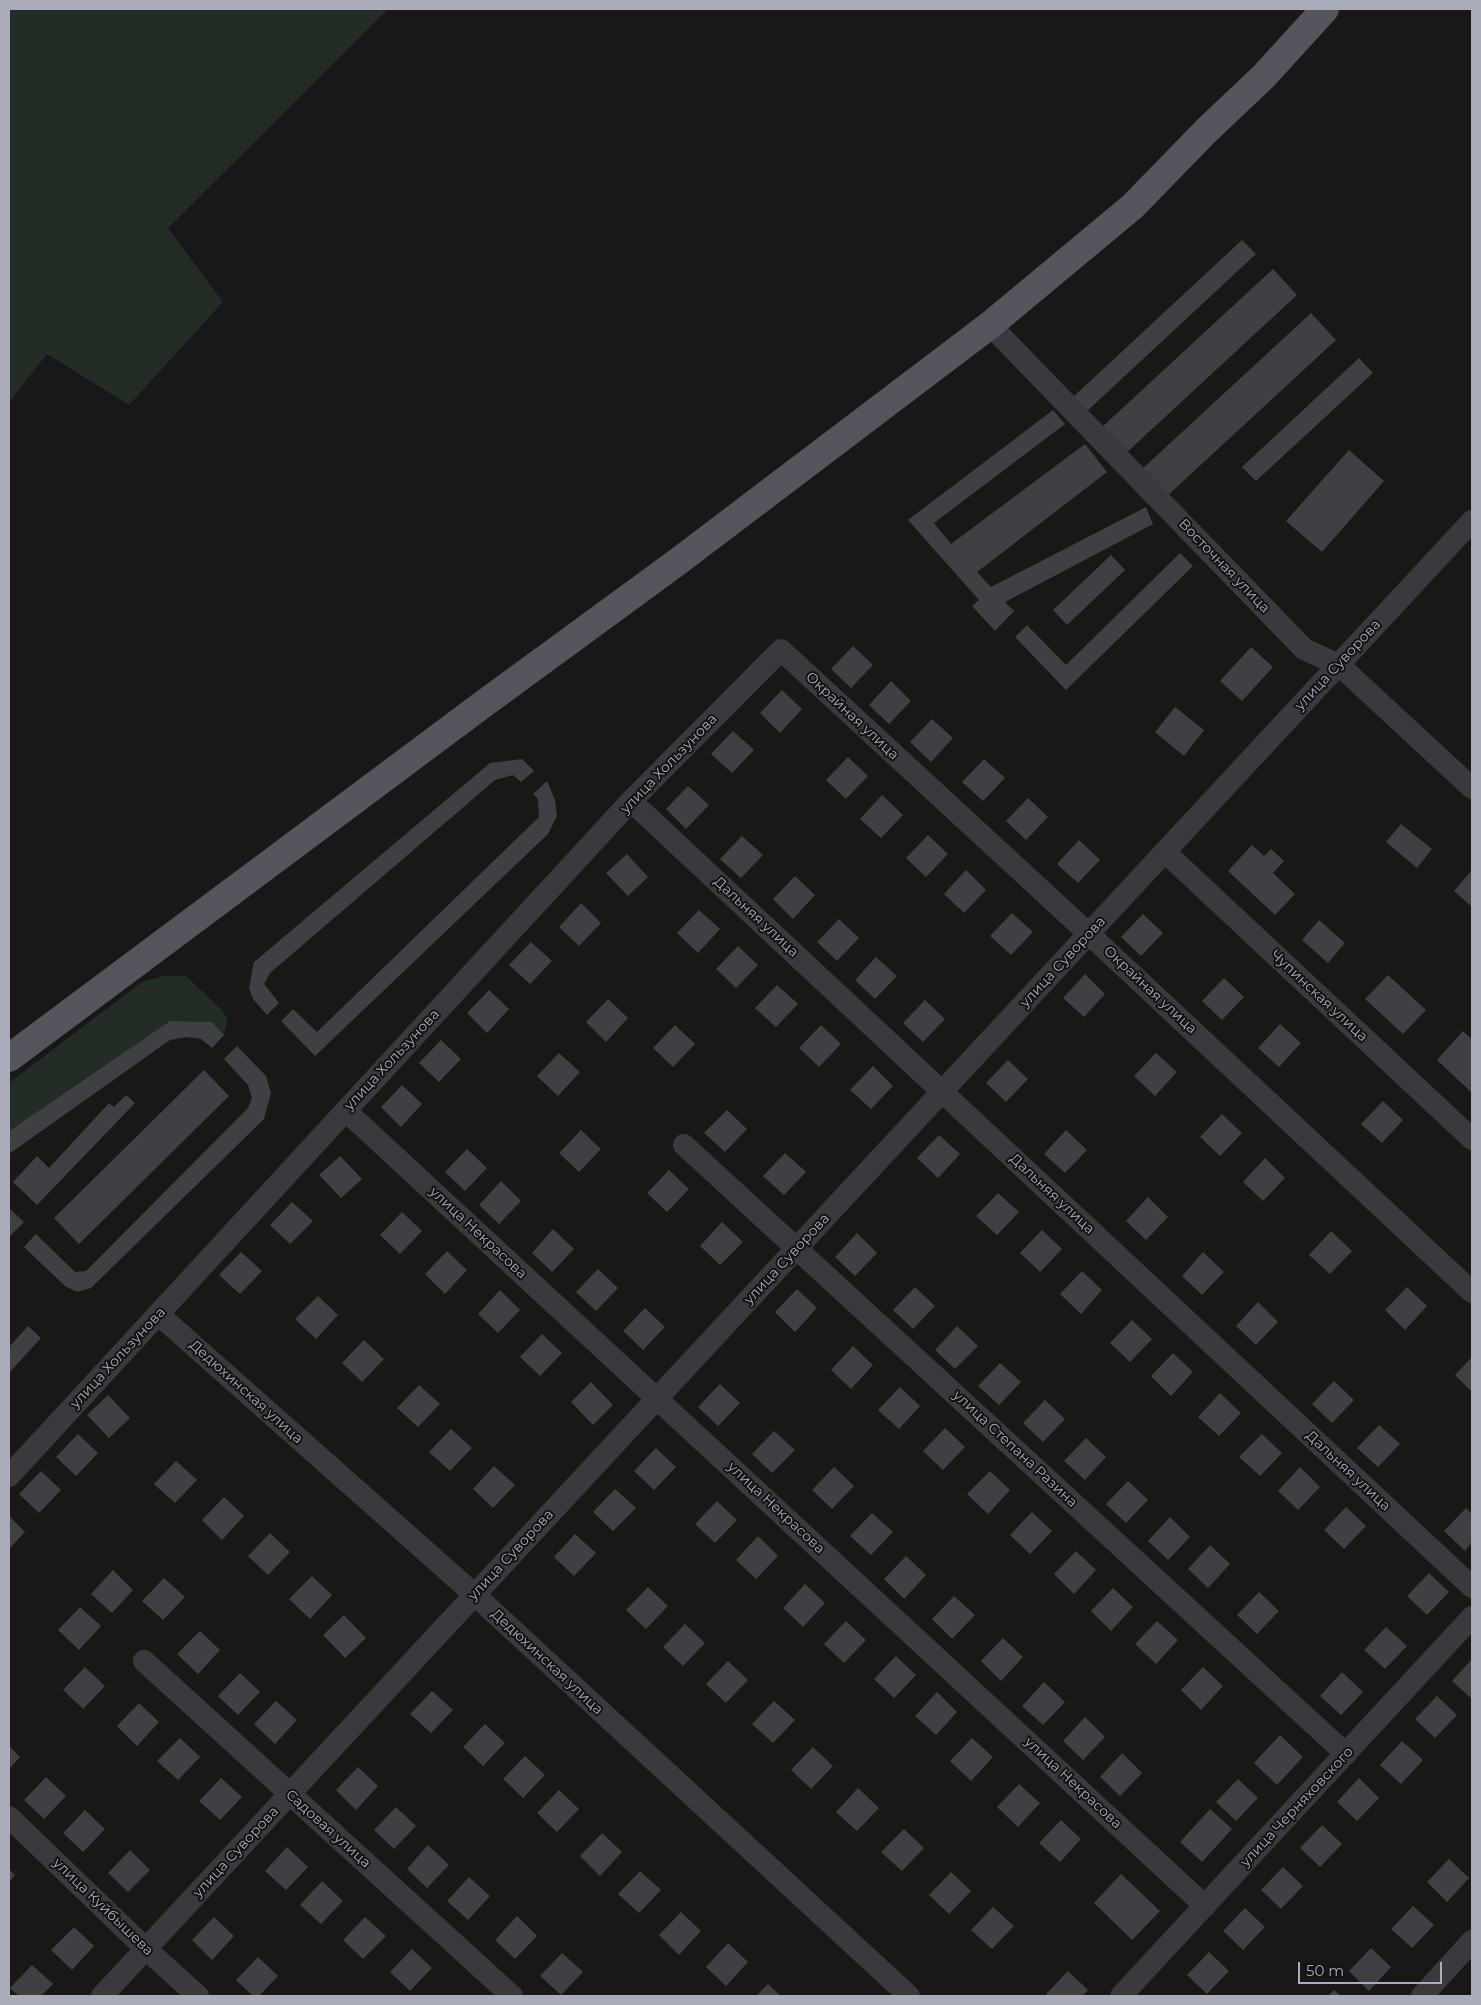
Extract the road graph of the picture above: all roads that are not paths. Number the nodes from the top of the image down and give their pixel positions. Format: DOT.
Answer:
graph roads {
  1 [pos="1325,9"];
  2 [pos="1345,9"];
  3 [pos="1284,54"];
  4 [pos="990,324"];
  5 [pos="1472,521"];
  6 [pos="781,650"];
  7 [pos="1339,665"];
  8 [pos="1472,788"];
  9 [pos="632,801"];
  10 [pos="1165,852"];
  11 [pos="1089,934"];
  12 [pos="9,1058"];
  13 [pos="943,1091"];
  14 [pos="346,1111"];
  15 [pos="1472,1140"];
  16 [pos="684,1145"];
  17 [pos="797,1248"];
  18 [pos="1472,1292"];
  19 [pos="158,1314"];
  20 [pos="657,1398"];
  21 [pos="9,1476"];
  22 [pos="1472,1588"];
  23 [pos="475,1595"];
  24 [pos="1472,1617"];
  25 [pos="144,1661"];
  26 [pos="1346,1754"];
  27 [pos="290,1794"];
  28 [pos="9,1817"];
  29 [pos="1205,1906"];
  30 [pos="1472,1941"];
  31 [pos="146,1949"];
  32 [pos="102,1996"];
  33 [pos="198,1996"];
  34 [pos="512,1996"];
  35 [pos="909,1996"];
  36 [pos="1121,1996"];
  37 [pos="1422,1996"];
  1 -- 3 [label="main road"];
  2 -- 3 [label="main road"];
  3 -- 4 [label="main road"];
  4 -- 7 [label="street, Восточная улица"];
  4 -- 12 [label="main road"];
  5 -- 7 [label="street, улица Суворова"];
  6 -- 9 [label="street, улица Хользунова"];
  6 -- 11 [label="street, Окрайная улица"];
  7 -- 8 [label="street, Восточная улица"];
  7 -- 10 [label="street, улица Суворова"];
  9 -- 13 [label="street, Дальняя улица"];
  9 -- 14 [label="street, улица Хользунова"];
  10 -- 11 [label="street, улица Суворова"];
  10 -- 15 [label="street, Чупинская улица"];
  11 -- 13 [label="street, улица Суворова"];
  11 -- 18 [label="street, Окрайная улица"];
  13 -- 17 [label="street, улица Суворова"];
  13 -- 22 [label="street, Дальняя улица"];
  14 -- 19 [label="street, улица Хользунова"];
  14 -- 20 [label="street, улица Некрасова"];
  16 -- 17 [label="street, улица Степана Разина"];
  17 -- 20 [label="street, улица Суворова"];
  17 -- 26 [label="street, улица Степана Разина"];
  19 -- 21 [label="street, улица Хользунова"];
  19 -- 23 [label="street, Дедюхинская улица"];
  20 -- 23 [label="street, улица Суворова"];
  20 -- 29 [label="street, улица Некрасова"];
  23 -- 27 [label="street, улица Суворова"];
  23 -- 35 [label="street, Дедюхинская улица"];
  24 -- 26 [label="street, улица Черняховского"];
  25 -- 27 [label="street, Садовая улица"];
  26 -- 29 [label="street, улица Черняховского"];
  27 -- 31 [label="street, улица Суворова"];
  27 -- 34 [label="street, Садовая улица"];
  28 -- 31 [label="street, улица Куйбышева"];
  29 -- 36 [label="street, улица Черняховского"];
  30 -- 37 [label="street"];
  31 -- 32 [label="street, улица Суворова"];
  31 -- 33 [label="street, улица Куйбышева"];
}
